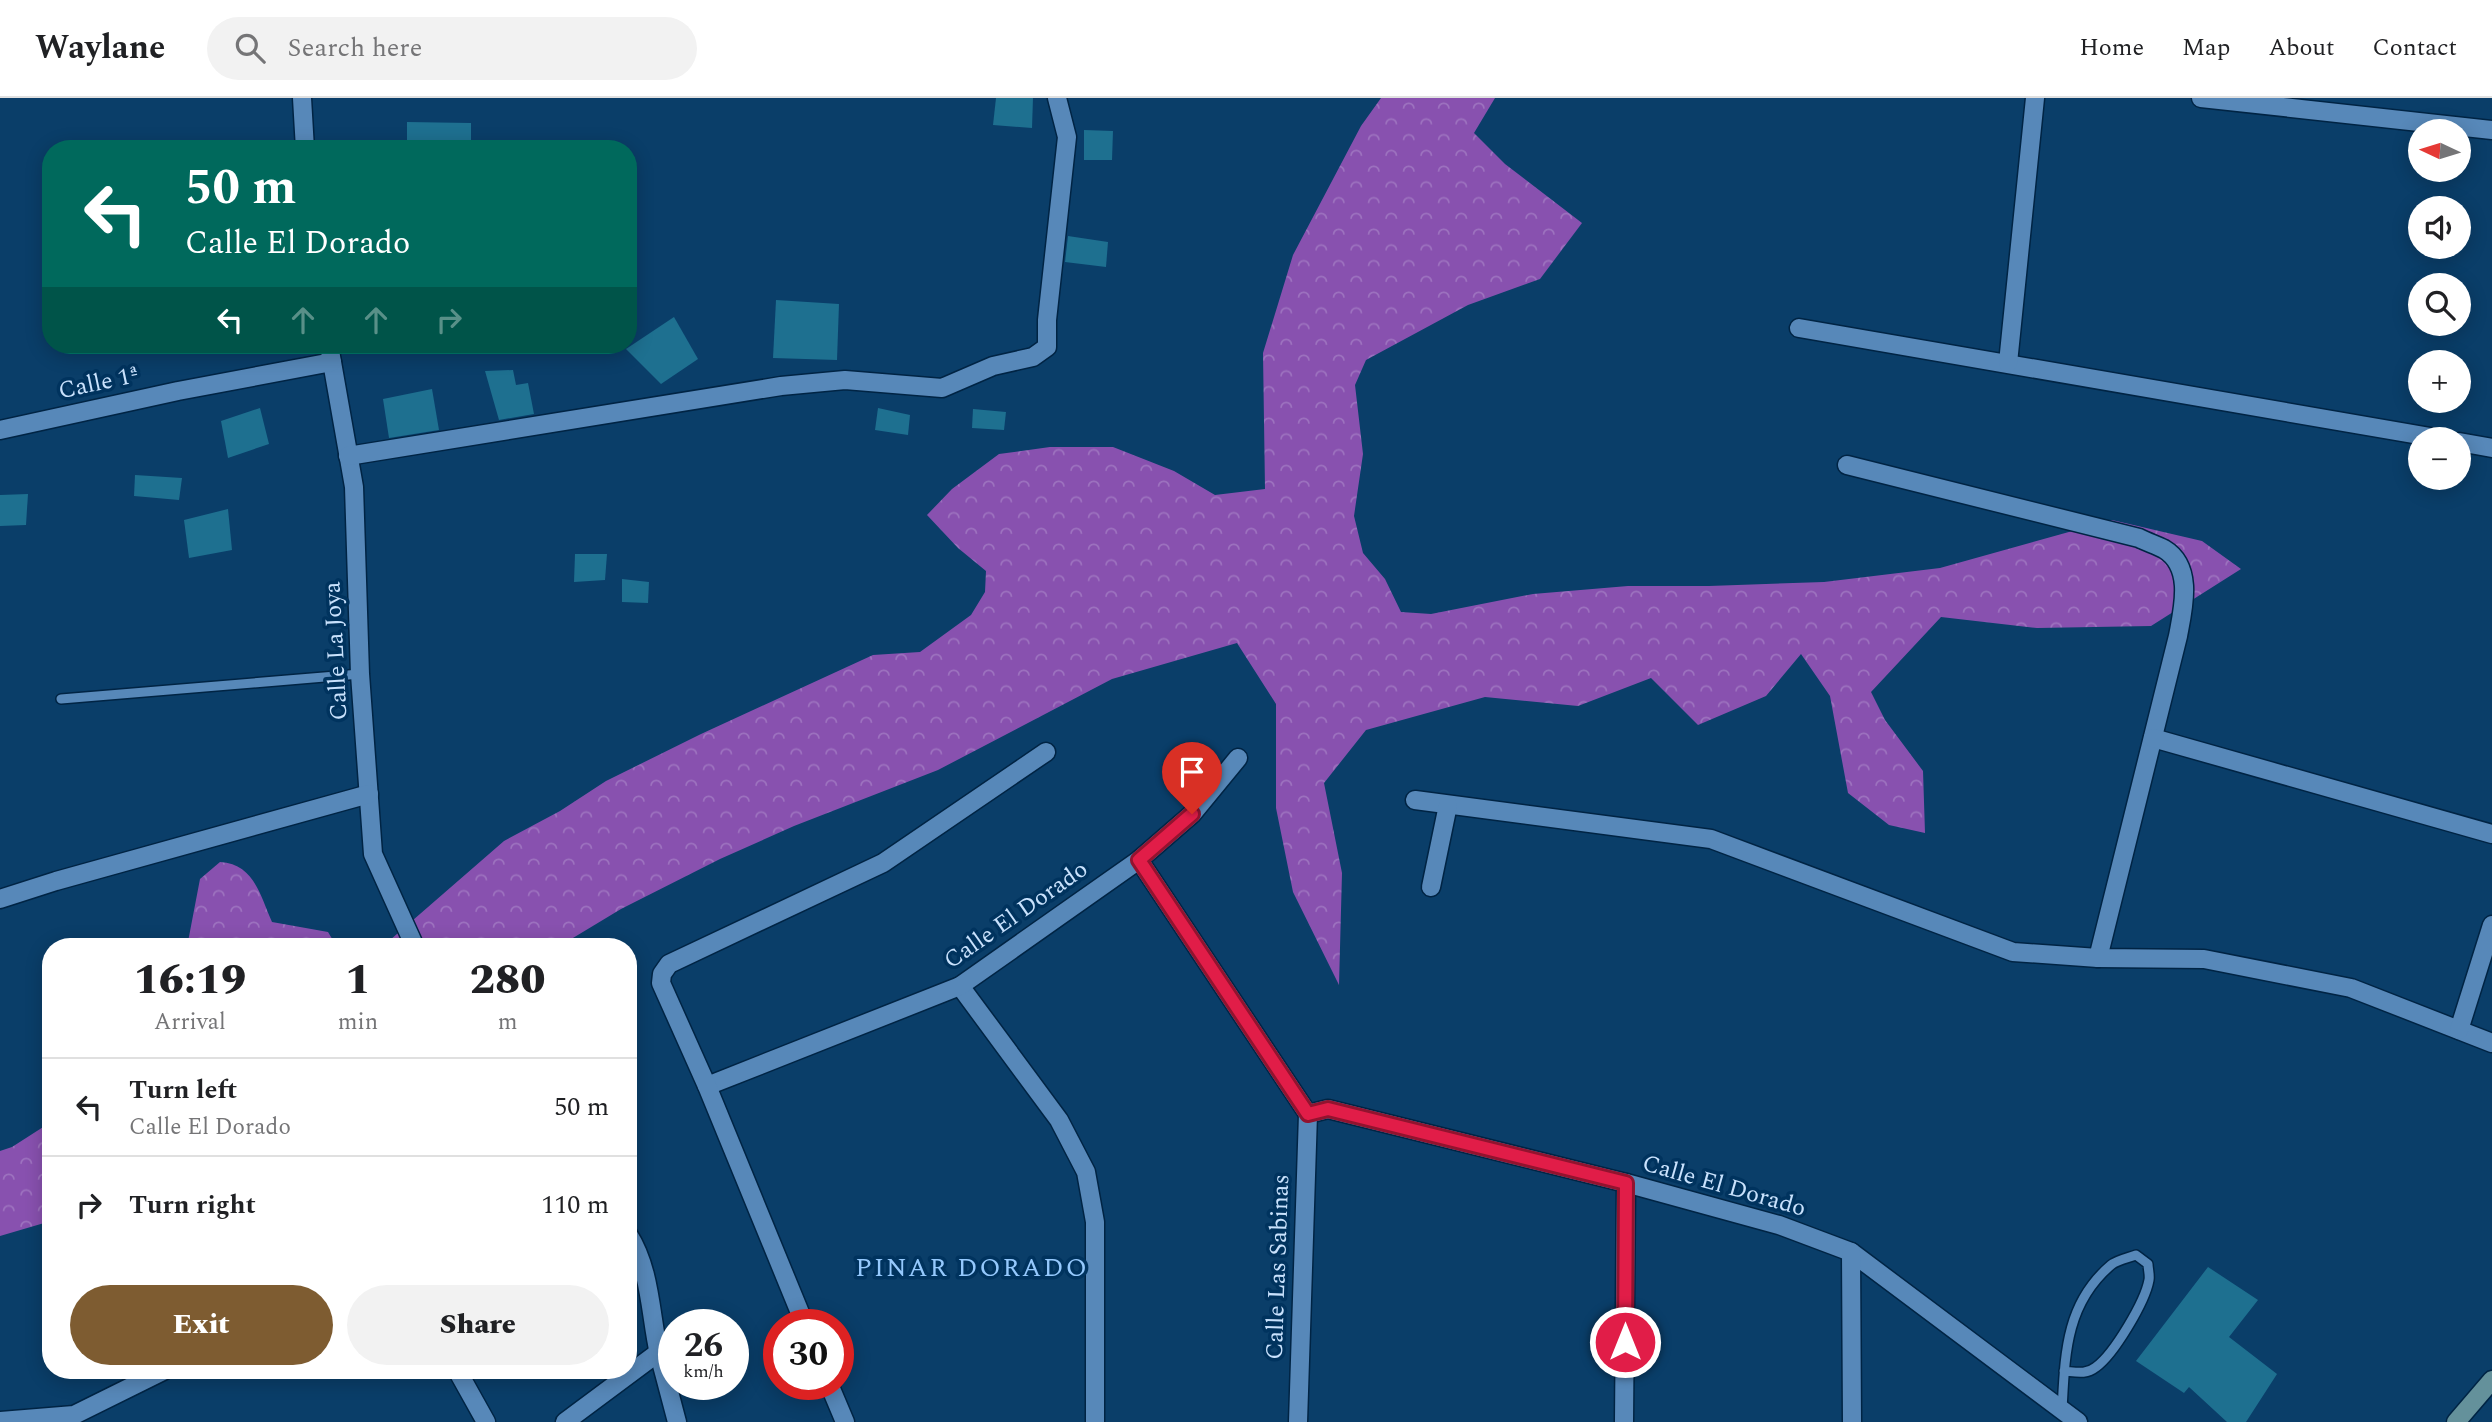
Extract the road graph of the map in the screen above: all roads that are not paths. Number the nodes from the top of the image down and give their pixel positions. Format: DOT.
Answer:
graph roads {
  1 [pos="302,98"];
  2 [pos="1057,98"];
  3 [pos="2035,98"];
  4 [pos="2201,98"];
  5 [pos="2492,130"];
  6 [pos="304,140"];
  7 [pos="1799,328"];
  8 [pos="327,354"];
  9 [pos="331,354"];
  10 [pos="2008,363"];
  11 [pos="0,430"];
  12 [pos="2408,433"];
  13 [pos="2471,444"];
  14 [pos="2492,448"];
  15 [pos="348,456"];
  16 [pos="1847,465"];
  17 [pos="360,674"];
  18 [pos="61,699"];
  19 [pos="2153,738"];
  20 [pos="1046,752"];
  21 [pos="1238,758"];
  22 [pos="369,794"];
  23 [pos="1415,800"];
  24 [pos="1448,805"];
  25 [pos="2492,834"];
  26 [pos="1139,860"];
  27 [pos="1431,887"];
  28 [pos="0,899"];
  29 [pos="2492,925"];
  30 [pos="411,938"];
  31 [pos="2098,958"];
  32 [pos="960,986"];
  33 [pos="2459,1030"];
  34 [pos="2492,1043"];
  35 [pos="707,1086"];
  36 [pos="1308,1114"];
  37 [pos="1626,1183"];
  38 [pos="637,1252"];
  39 [pos="1851,1252"];
  40 [pos="798,1309"];
  41 [pos="658,1345"];
  42 [pos="658,1353"];
  43 [pos="637,1368"];
  44 [pos="2064,1371"];
  45 [pos="150,1379"];
  46 [pos="462,1379"];
  47 [pos="623,1379"];
  48 [pos="2492,1380"];
  49 [pos="671,1400"];
  50 [pos="836,1400"];
  51 [pos="2062,1410"];
  52 [pos="89,1416"];
  53 [pos="0,1421"];
  54 [pos="486,1422"];
  55 [pos="565,1422"];
  56 [pos="677,1422"];
  57 [pos="845,1422"];
  58 [pos="1095,1422"];
  59 [pos="1298,1422"];
  60 [pos="1625,1422"];
  61 [pos="1852,1422"];
  62 [pos="2078,1422"];
  63 [pos="2456,1422"];
  1 -- 6 [label="street"];
  2 -- 15 [label="street"];
  3 -- 10 [label="street"];
  4 -- 5 [label="street"];
  7 -- 10 [label="street"];
  8 -- 11 [label="street, Calle 1ª"];
  9 -- 15 [label="street, Calle La Joya"];
  10 -- 12 [label="street"];
  13 -- 14 [label="street"];
  15 -- 17 [label="street, Calle La Joya"];
  16 -- 19 [label="street"];
  17 -- 18 [label="lane"];
  17 -- 22 [label="street, Calle La Joya"];
  19 -- 25 [label="street"];
  19 -- 31 [label="street"];
  20 -- 35 [label="street"];
  21 -- 26 [label="street, Calle El Dorado"];
  22 -- 28 [label="street"];
  22 -- 30 [label="street, Calle La Joya"];
  23 -- 24 [label="street"];
  24 -- 27 [label="street"];
  24 -- 31 [label="street"];
  26 -- 32 [label="street, Calle El Dorado"];
  26 -- 36 [label="street"];
  29 -- 33 [label="street"];
  31 -- 33 [label="street"];
  32 -- 35 [label="street, Calle El Dorado"];
  32 -- 58 [label="street"];
  33 -- 34 [label="street"];
  35 -- 40 [label="street"];
  36 -- 37 [label="street, Calle El Dorado"];
  36 -- 59 [label="street, Calle Las Sabinas"];
  37 -- 39 [label="street, Calle El Dorado"];
  37 -- 60 [label="street"];
  38 -- 41 [label="street"];
  39 -- 51 [label="street, Calle El Dorado"];
  39 -- 61 [label="street"];
  42 -- 43 [label="street"];
  44 -- 44 [label="lane"];
  44 -- 51 [label="lane"];
  45 -- 52 [label="street"];
  46 -- 54 [label="street"];
  47 -- 55 [label="street"];
  48 -- 63 [label="main road"];
  49 -- 56 [label="street"];
  50 -- 57 [label="street"];
  51 -- 62 [label="street, Calle El Dorado"];
  52 -- 53 [label="street"];
}
